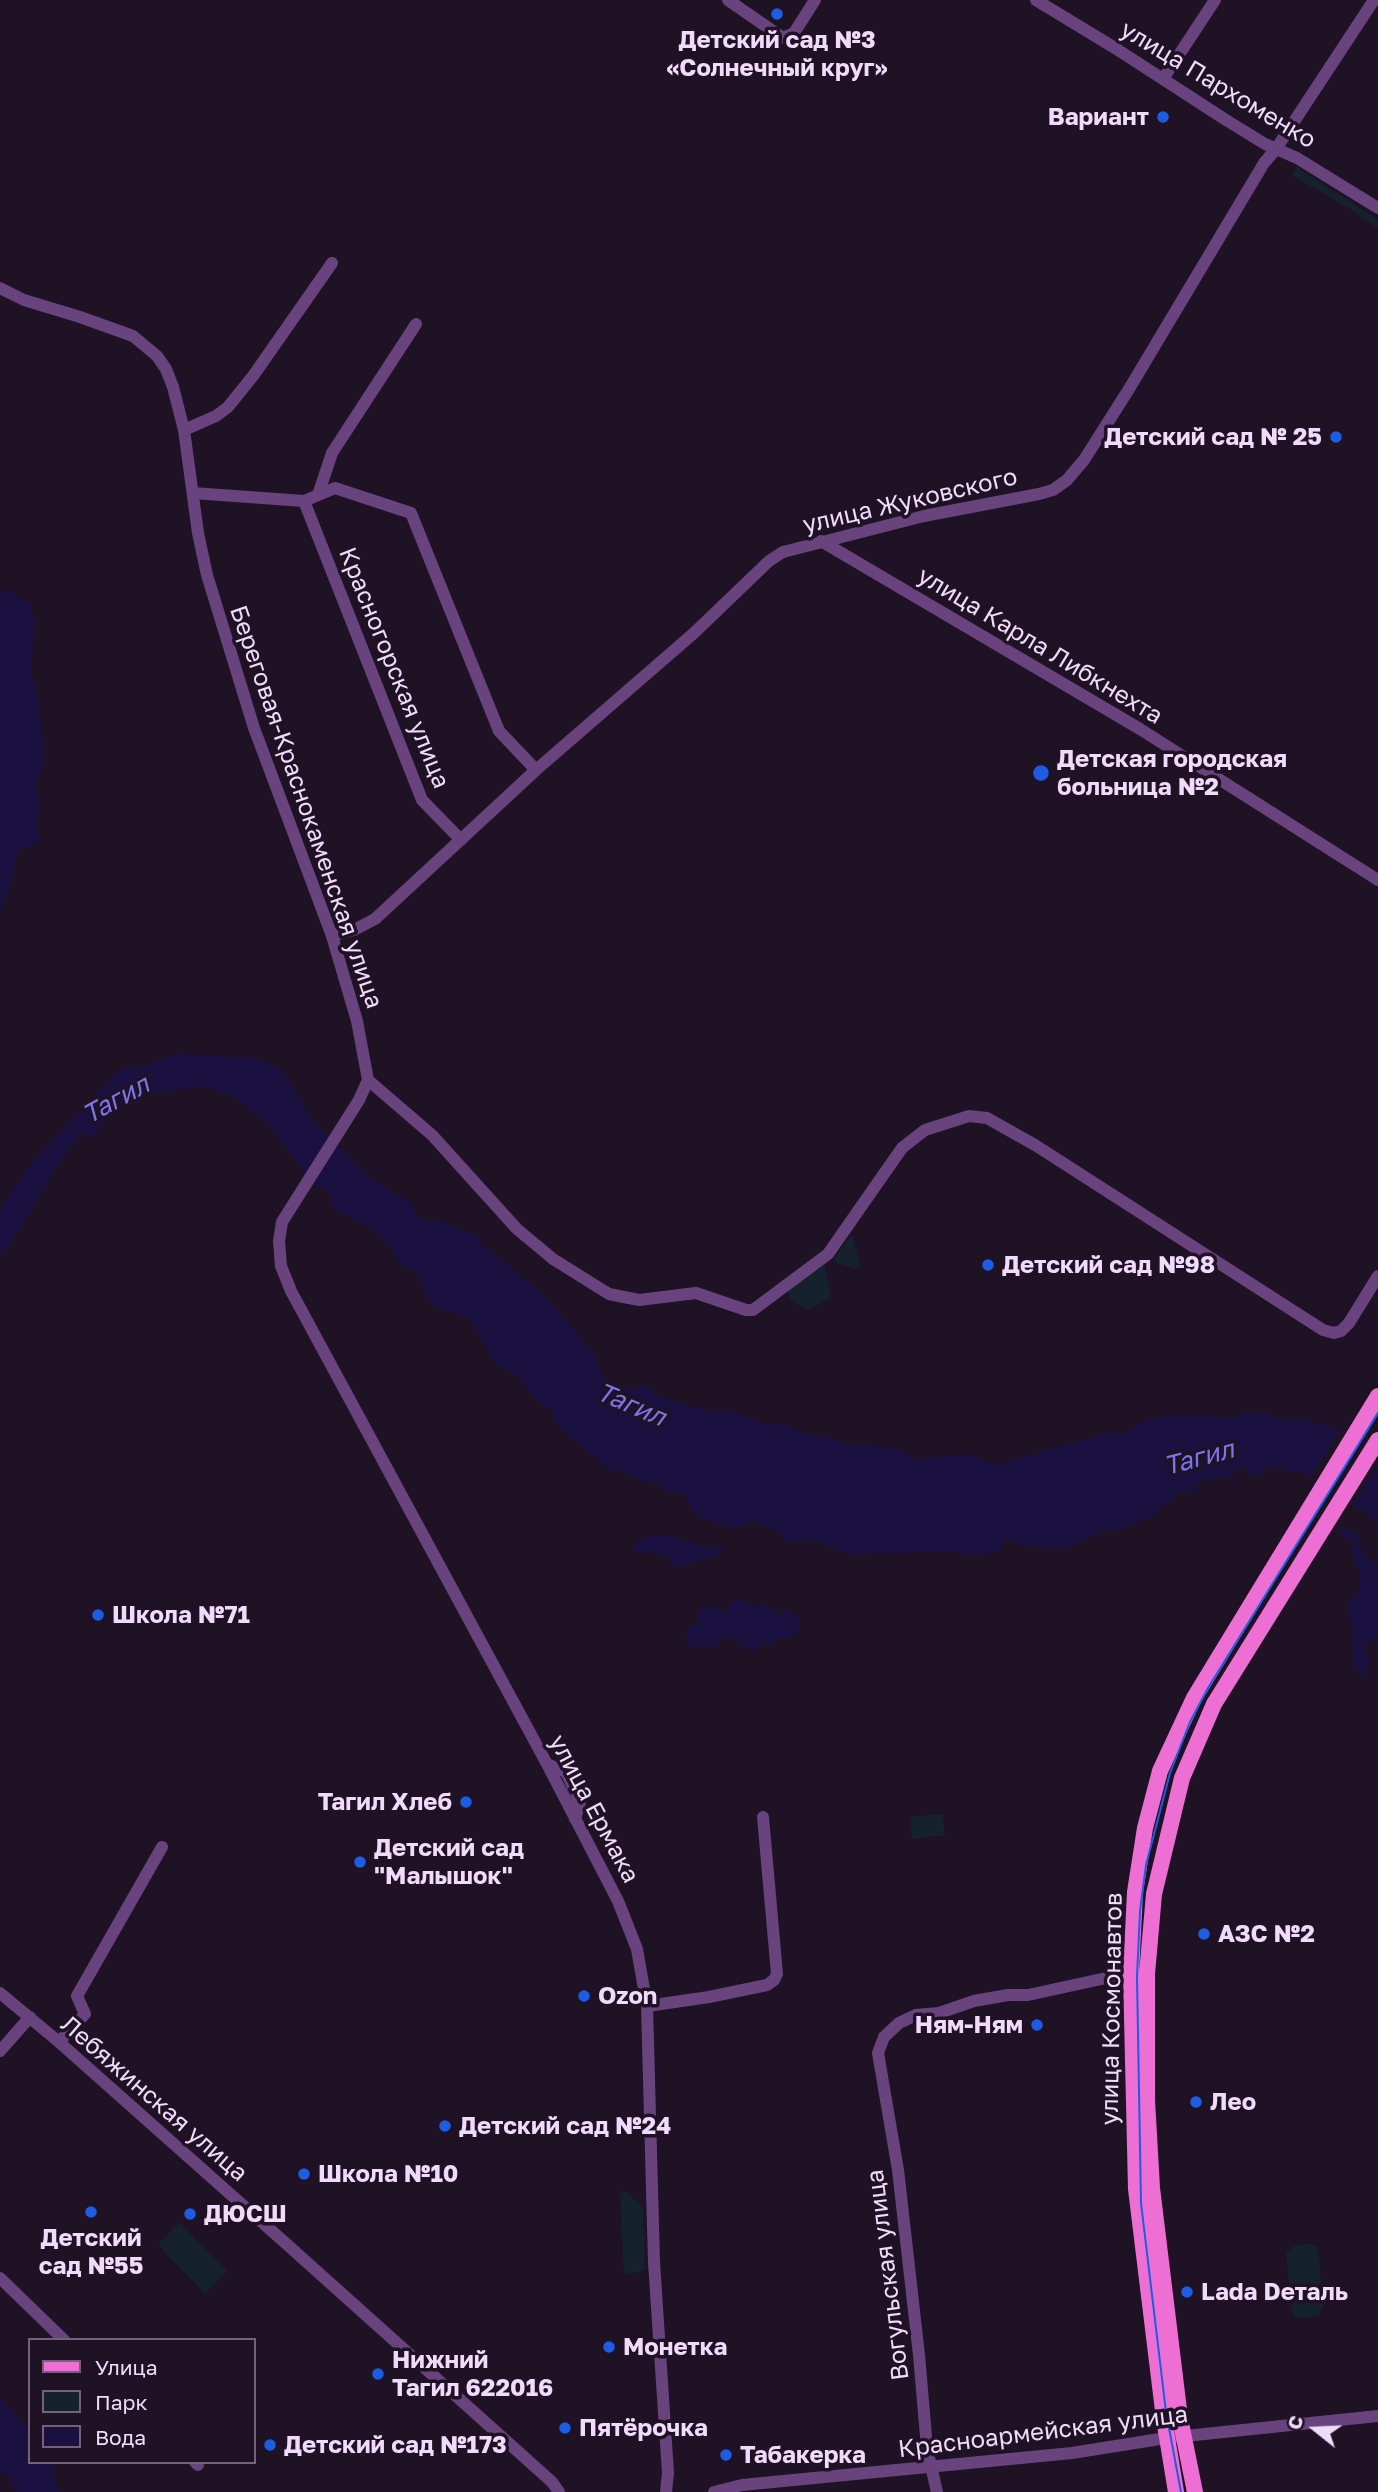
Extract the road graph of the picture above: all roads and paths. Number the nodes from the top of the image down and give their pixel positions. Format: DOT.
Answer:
graph roads {
  1 [pos="728,0"];
  2 [pos="816,0"];
  3 [pos="1036,0"];
  4 [pos="1215,0"];
  5 [pos="1374,0"];
  6 [pos="1163,79"];
  7 [pos="1276,149"];
  8 [pos="1378,208"];
  9 [pos="331,263"];
  10 [pos="0,288"];
  11 [pos="416,324"];
  12 [pos="184,430"];
  13 [pos="193,493"];
  14 [pos="318,495"];
  15 [pos="304,501"];
  16 [pos="821,541"];
  17 [pos="536,770"];
  18 [pos="461,840"];
  19 [pos="1378,880"];
  20 [pos="332,936"];
  21 [pos="368,1080"];
  22 [pos="1378,1276"];
  23 [pos="1378,1396"];
  24 [pos="1378,1440"];
  25 [pos="763,1817"];
  26 [pos="162,1847"];
  27 [pos="1139,1974"];
  28 [pos="0,1993"];
  29 [pos="647,2006"];
  30 [pos="30,2018"];
  31 [pos="59,2042"];
  32 [pos="0,2051"];
  33 [pos="0,2278"];
  34 [pos="62,2338"];
  35 [pos="1378,2416"];
  36 [pos="1183,2436"];
  37 [pos="1166,2438"];
  38 [pos="930,2467"];
  39 [pos="559,2492"];
  40 [pos="666,2492"];
  41 [pos="713,2492"];
  42 [pos="937,2492"];
  43 [pos="1176,2492"];
  44 [pos="1195,2492"];
  1 -- 2 [label="street"];
  3 -- 6 [label="street, улица Пархоменко"];
  4 -- 6 [label="street"];
  5 -- 7 [label="street, улица Жуковского"];
  6 -- 7 [label="street, улица Пархоменко"];
  7 -- 8 [label="street, улица Пархоменко"];
  7 -- 16 [label="street, улица Жуковского"];
  9 -- 12 [label="street"];
  10 -- 12 [label="street, Береговая-Краснокаменская улица"];
  11 -- 14 [label="street"];
  12 -- 13 [label="street, Береговая-Краснокаменская улица"];
  13 -- 15 [label="street"];
  13 -- 20 [label="street, Береговая-Краснокаменская улица"];
  14 -- 15 [label="street"];
  14 -- 17 [label="street"];
  15 -- 18 [label="street, Красногорская улица"];
  16 -- 17 [label="street, улица Жуковского"];
  16 -- 19 [label="street, улица Карла Либкнехта"];
  17 -- 18 [label="street, улица Жуковского"];
  18 -- 20 [label="street, улица Жуковского"];
  20 -- 21 [label="street, Береговая-Краснокаменская улица"];
  21 -- 22 [label="street"];
  21 -- 29 [label="street, улица Ермака"];
  23 -- 27 [label="main road, улица Космонавтов"];
  24 -- 27 [label="main road, улица Космонавтов"];
  25 -- 29 [label="street"];
  26 -- 31 [label="street"];
  27 -- 36 [label="main road, улица Космонавтов"];
  27 -- 37 [label="main road, улица Космонавтов"];
  27 -- 38 [label="street, Вогульская улица"];
  28 -- 30 [label="street, Лебяжинская улица"];
  29 -- 40 [label="street, улица Ермака"];
  30 -- 31 [label="street, Лебяжинская улица"];
  30 -- 32 [label="street"];
  31 -- 39 [label="street, Лебяжинская улица"];
  33 -- 34 [label="street"];
  35 -- 36 [label="street, Красноармейская улица"];
  36 -- 37 [label="street, Красноармейская улица"];
  36 -- 44 [label="main road, улица Космонавтов"];
  37 -- 38 [label="street, Красноармейская улица"];
  37 -- 43 [label="main road, улица Космонавтов"];
  38 -- 41 [label="street, Красноармейская улица"];
  38 -- 42 [label="street, Вогульская улица"];
}
